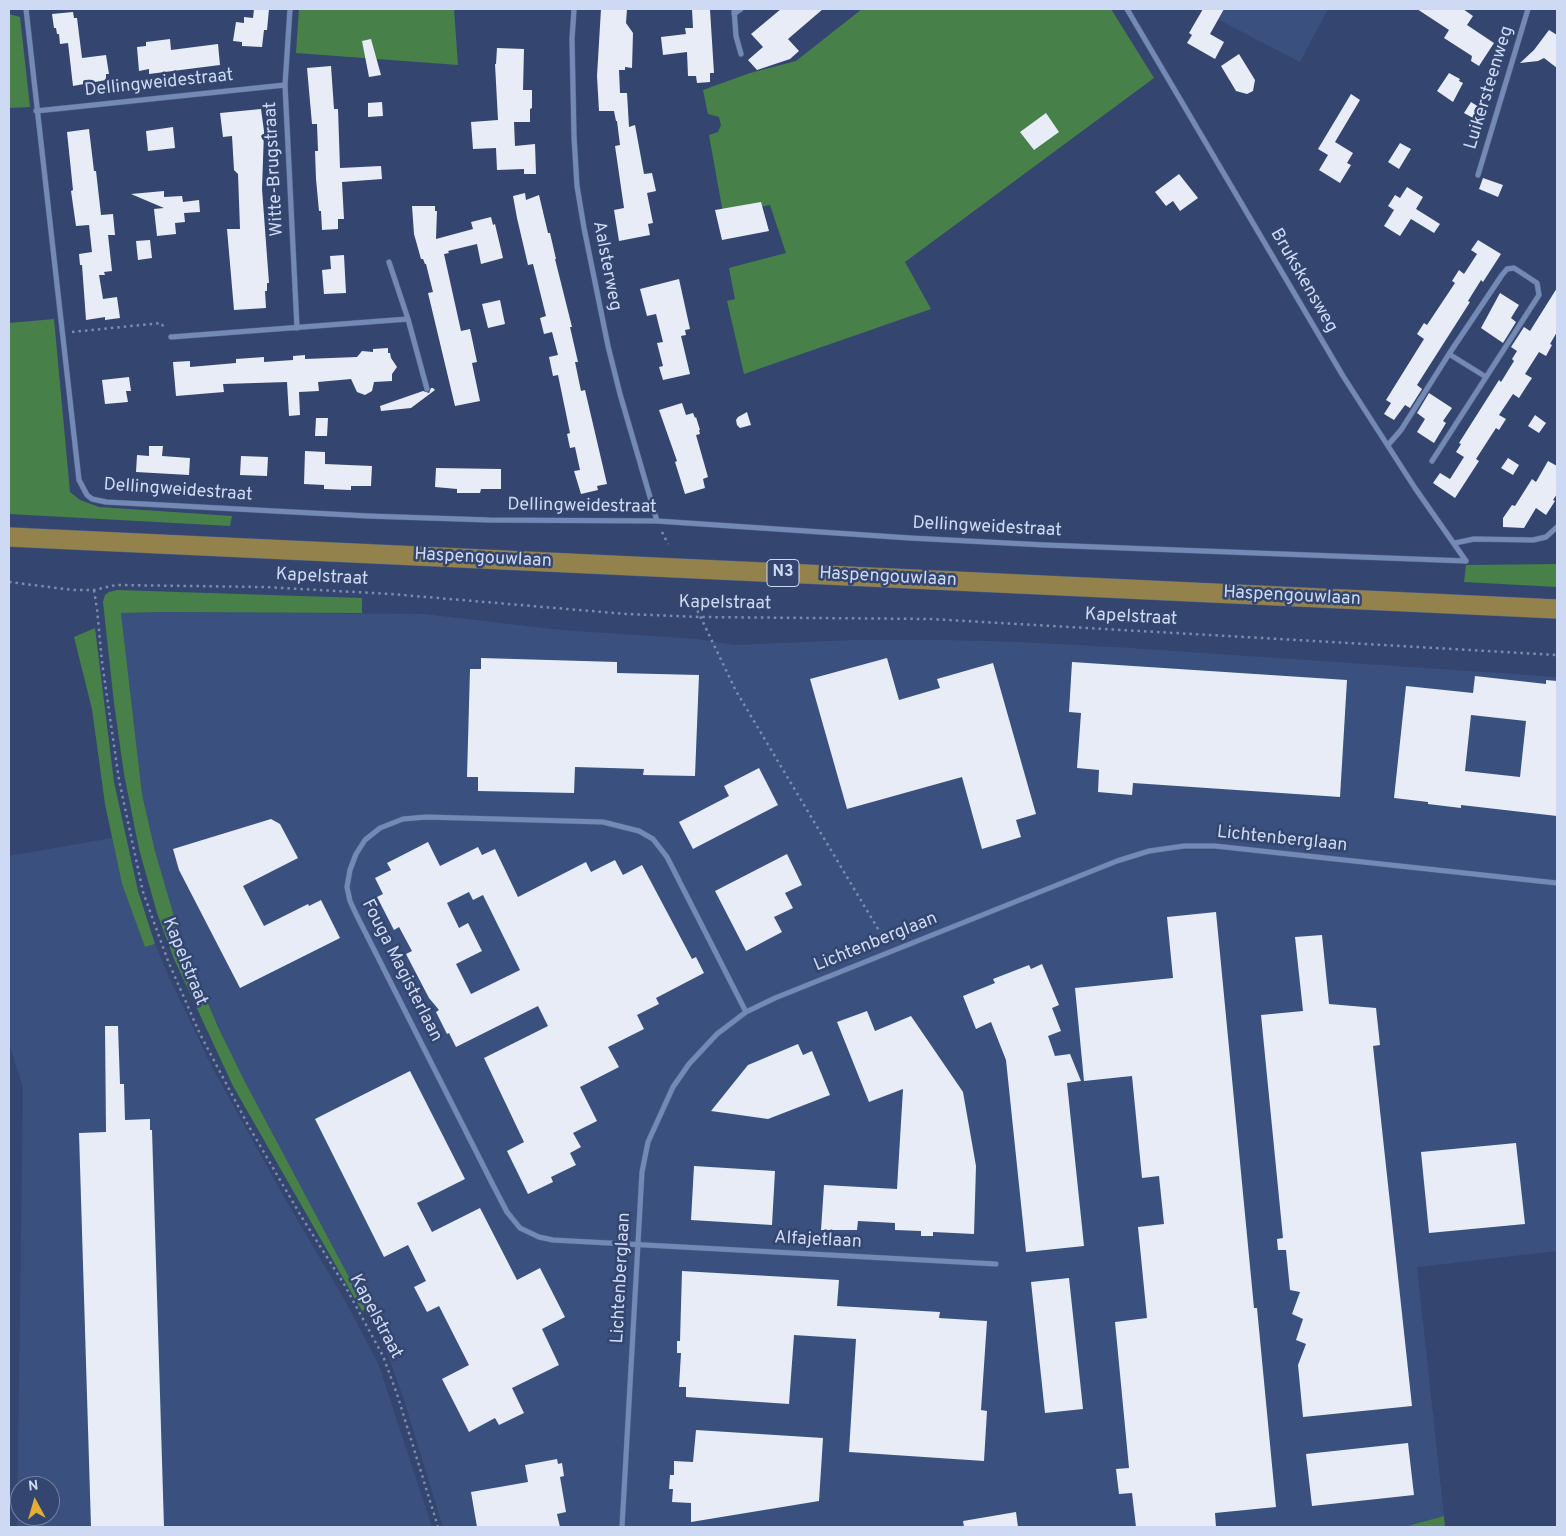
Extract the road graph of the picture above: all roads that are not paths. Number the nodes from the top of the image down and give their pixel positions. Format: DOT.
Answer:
graph roads {
  1 [pos="26,9"];
  2 [pos="290,9"];
  3 [pos="574,9"];
  4 [pos="741,9"];
  5 [pos="1126,9"];
  6 [pos="1528,9"];
  7 [pos="734,11"];
  8 [pos="741,54"];
  9 [pos="285,85"];
  10 [pos="36,111"];
  11 [pos="1478,175"];
  12 [pos="389,262"];
  13 [pos="408,319"];
  14 [pos="297,328"];
  15 [pos="171,336"];
  16 [pos="1448,354"];
  17 [pos="1486,377"];
  18 [pos="428,389"];
  19 [pos="1388,445"];
  20 [pos="1432,461"];
  21 [pos="657,521"];
  22 [pos="1557,527"];
  23 [pos="9,537"];
  24 [pos="1455,543"];
  25 [pos="1466,561"];
  26 [pos="1557,609"];
  27 [pos="1557,883"];
  28 [pos="746,1012"];
  29 [pos="638,1245"];
  30 [pos="996,1264"];
  31 [pos="622,1527"];
  1 -- 10 [label="street, Dellingweidestraat"];
  2 -- 9 [label="street, Witte-Brugstraat"];
  3 -- 21 [label="street, Aalsterweg"];
  4 -- 7 [label="street"];
  5 -- 19 [label="street, Brukskensweg"];
  6 -- 11 [label="street, Luikersteenweg"];
  7 -- 8 [label="street"];
  9 -- 10 [label="street, Dellingweidestraat"];
  9 -- 14 [label="street, Witte-Brugstraat"];
  10 -- 21 [label="street, Dellingweidestraat"];
  12 -- 13 [label="street"];
  13 -- 14 [label="street"];
  13 -- 18 [label="street"];
  14 -- 15 [label="street"];
  16 -- 17 [label="street"];
  16 -- 17 [label="street"];
  16 -- 19 [label="street"];
  17 -- 20 [label="street"];
  19 -- 24 [label="street, Brukskensweg"];
  21 -- 25 [label="street, Dellingweidestraat"];
  22 -- 24 [label="street"];
  23 -- 26 [label="main road, Haspengouwlaan / N3"];
  24 -- 25 [label="street, Brukskensweg"];
  27 -- 28 [label="street, Lichtenberglaan"];
  28 -- 29 [label="street, Lichtenberglaan"];
  28 -- 29 [label="street, Fouga Magisterlaan"];
  29 -- 30 [label="street, Alfajetlaan"];
  29 -- 31 [label="street, Lichtenberglaan"];
}
